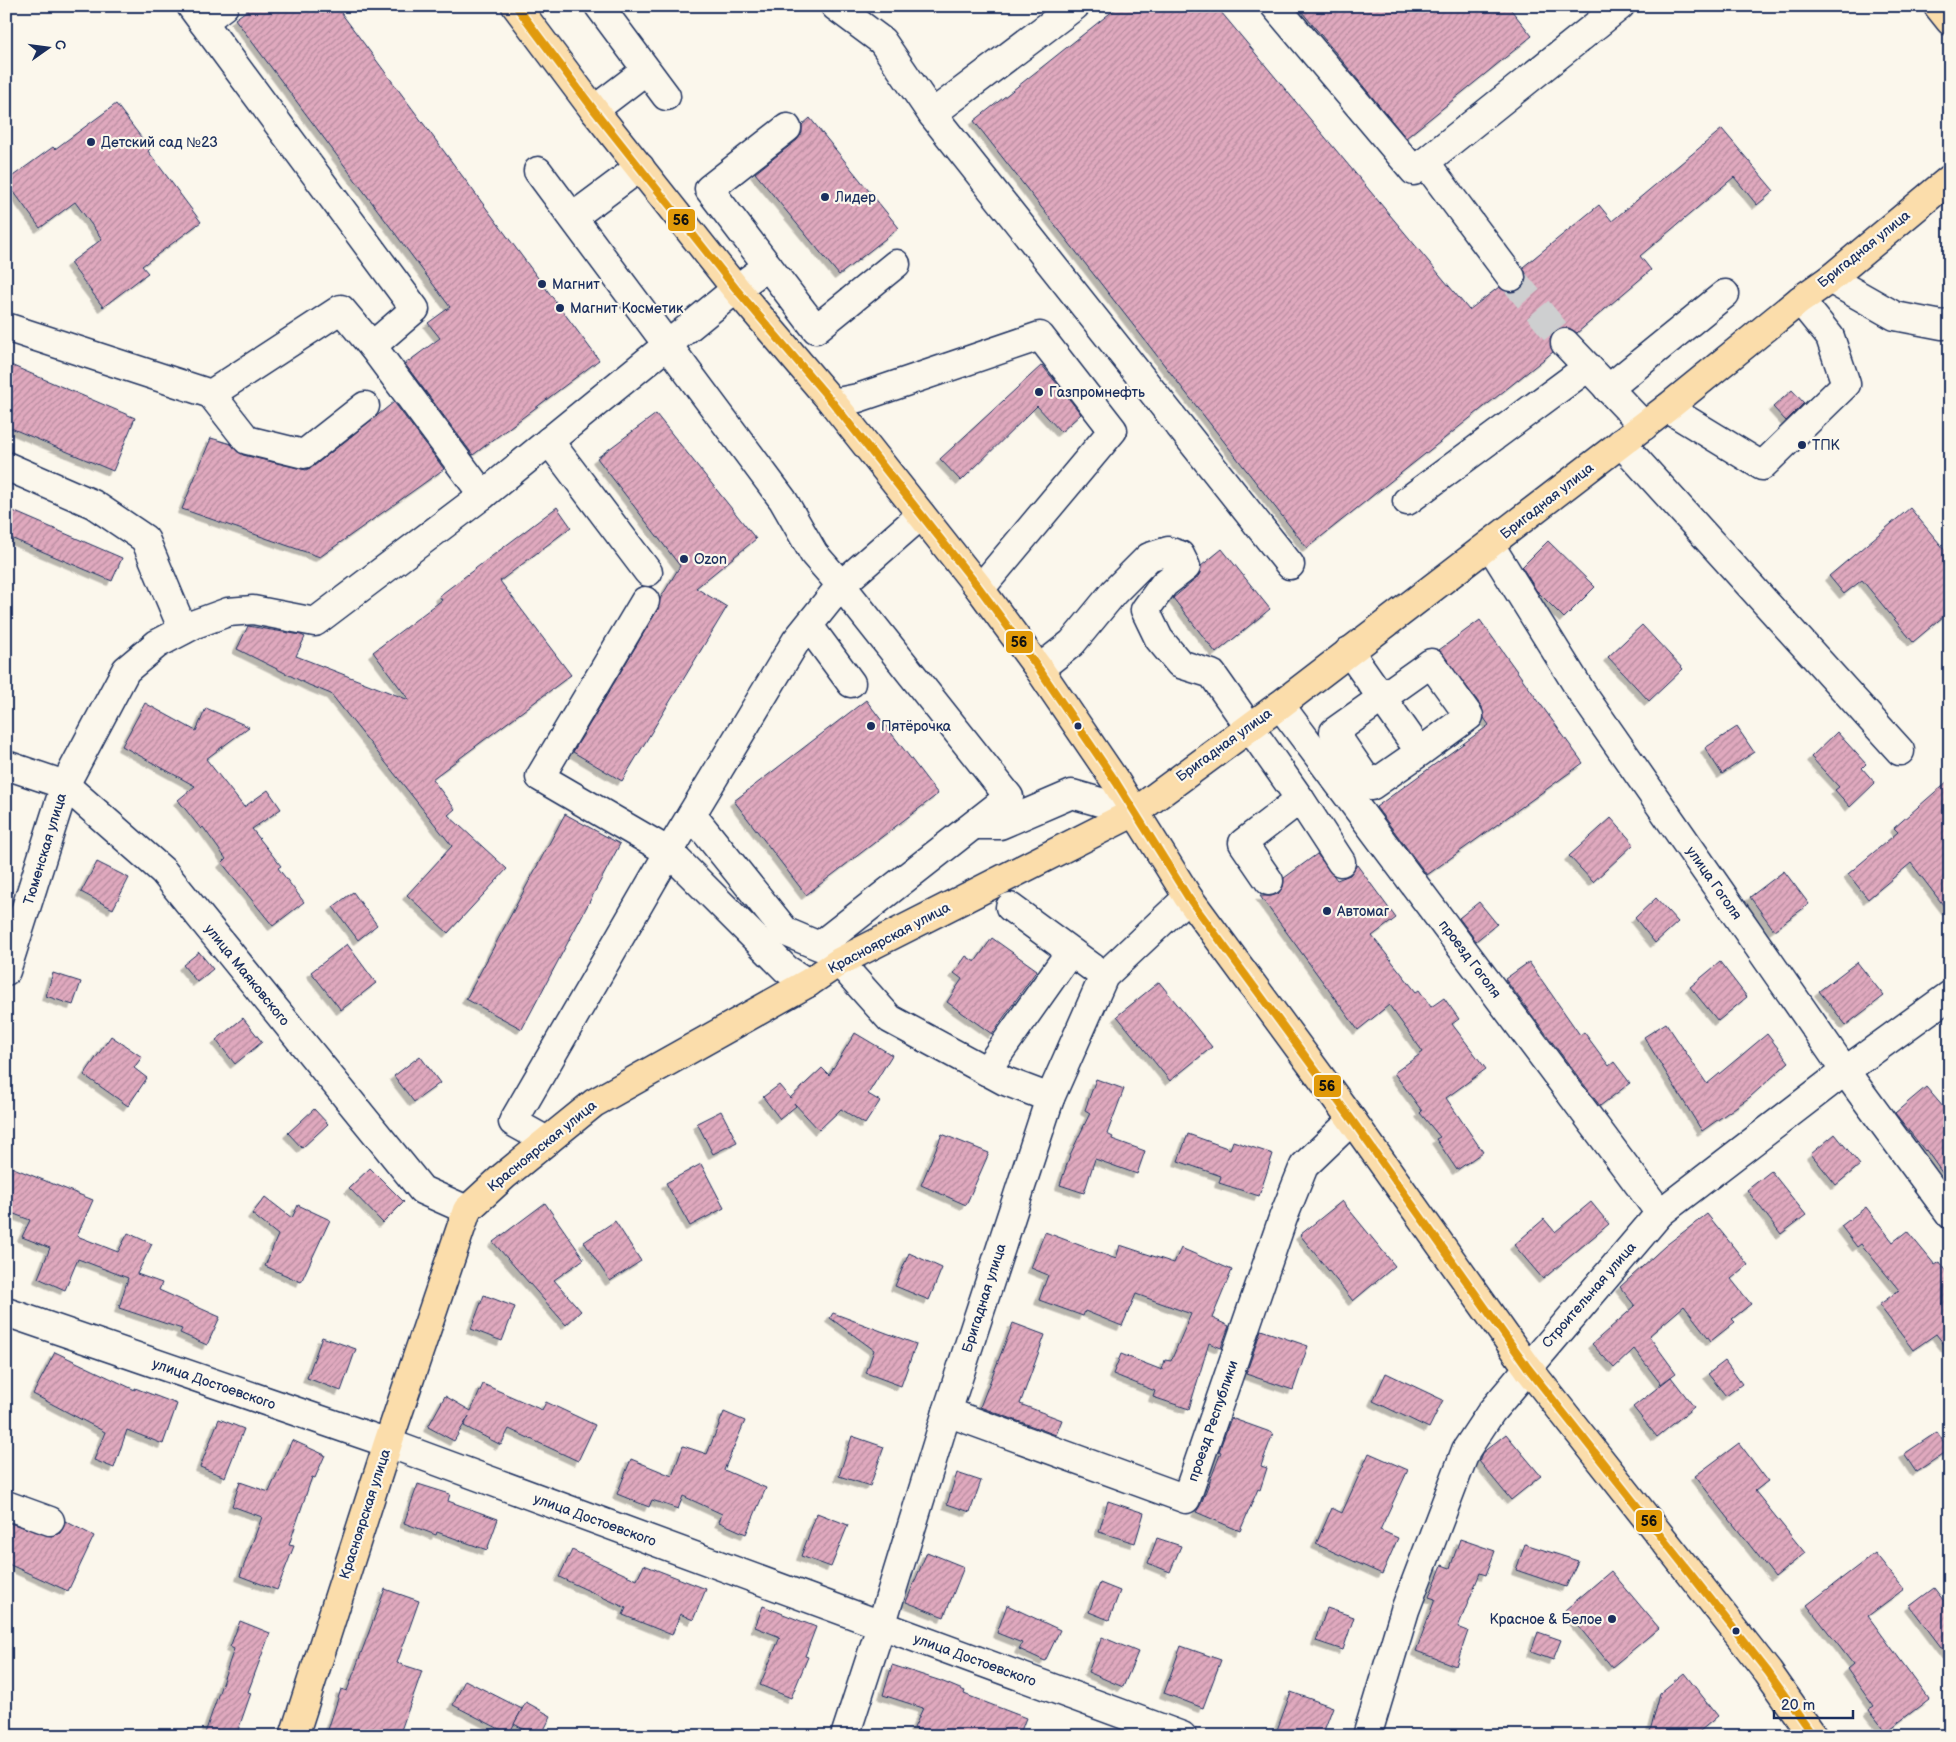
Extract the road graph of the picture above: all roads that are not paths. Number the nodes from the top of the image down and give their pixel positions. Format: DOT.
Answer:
graph roads {
  1 [pos="516,6"];
  2 [pos="599,6"];
  3 [pos="835,6"];
  4 [pos="1075,6"];
  5 [pos="1275,6"];
  6 [pos="1620,6"];
  7 [pos="1938,6"];
  8 [pos="206,11"];
  9 [pos="1950,21"];
  10 [pos="645,71"];
  11 [pos="666,96"];
  12 [pos="594,110"];
  13 [pos="932,114"];
  14 [pos="786,128"];
  15 [pos="1425,162"];
  16 [pos="640,167"];
  17 [pos="538,171"];
  18 [pos="1950,179"];
  19 [pos="573,217"];
  20 [pos="896,264"];
  21 [pos="768,266"];
  22 [pos="1511,277"];
  23 [pos="1830,279"];
  24 [pos="736,289"];
  25 [pos="1726,294"];
  26 [pos="1800,300"];
  27 [pos="6,327"];
  28 [pos="1947,329"];
  29 [pos="1565,343"];
  30 [pos="668,345"];
  31 [pos="372,346"];
  32 [pos="1588,367"];
  33 [pos="1608,389"];
  34 [pos="211,394"];
  35 [pos="833,403"];
  36 [pos="365,406"];
  37 [pos="1667,408"];
  38 [pos="1644,426"];
  39 [pos="549,441"];
  40 [pos="1621,442"];
  41 [pos="6,466"];
  42 [pos="482,495"];
  43 [pos="1407,501"];
  44 [pos="921,515"];
  45 [pos="1490,545"];
  46 [pos="1290,565"];
  47 [pos="648,572"];
  48 [pos="842,585"];
  49 [pos="980,589"];
  50 [pos="645,601"];
  51 [pos="809,626"];
  52 [pos="183,630"];
  53 [pos="1349,651"];
  54 [pos="1039,669"];
  55 [pos="852,683"];
  56 [pos="1382,698"];
  57 [pos="1280,705"];
  58 [pos="1249,727"];
  59 [pos="1900,751"];
  60 [pos="1420,752"];
  61 [pos="6,765"];
  62 [pos="65,785"];
  63 [pos="1300,799"];
  64 [pos="1135,812"];
  65 [pos="692,815"];
  66 [pos="973,825"];
  67 [pos="669,852"];
  68 [pos="1341,862"];
  69 [pos="1269,881"];
  70 [pos="1188,898"];
  71 [pos="1010,907"];
  72 [pos="1070,952"];
  73 [pos="829,954"];
  74 [pos="6,971"];
  75 [pos="797,976"];
  76 [pos="1104,976"];
  77 [pos="1950,995"];
  78 [pos="986,1071"];
  79 [pos="1845,1072"];
  80 [pos="1050,1098"];
  81 [pos="1352,1120"];
  82 [pos="547,1141"];
  83 [pos="467,1210"];
  84 [pos="1660,1213"];
  85 [pos="1950,1214"];
  86 [pos="6,1312"];
  87 [pos="1528,1368"];
  88 [pos="947,1412"];
  89 [pos="388,1443"];
  90 [pos="6,1505"];
  91 [pos="50,1521"];
  92 [pos="881,1626"];
  93 [pos="294,1736"];
  94 [pos="844,1736"];
  95 [pos="1182,1736"];
  96 [pos="1366,1736"];
  97 [pos="1813,1736"];
  1 -- 12 [label="main road"];
  2 -- 10 [label="street"];
  3 -- 13 [label="street"];
  4 -- 13 [label="street"];
  5 -- 15 [label="street"];
  6 -- 15 [label="street"];
  7 -- 9 [label="main road"];
  8 -- 31 [label="street"];
  10 -- 11 [label="street"];
  10 -- 12 [label="street"];
  12 -- 16 [label="main road"];
  13 -- 46 [label="street"];
  14 -- 21 [label="street"];
  15 -- 22 [label="street"];
  16 -- 19 [label="street"];
  16 -- 24 [label="main road"];
  17 -- 19 [label="street"];
  18 -- 23 [label="main road, Бригадная улица"];
  19 -- 30 [label="street"];
  20 -- 21 [label="street"];
  21 -- 24 [label="street, Тюменская улица"];
  23 -- 26 [label="main road, Бригадная улица"];
  23 -- 28 [label="street"];
  24 -- 30 [label="street, Тюменская улица"];
  24 -- 35 [label="main road"];
  25 -- 33 [label="street"];
  26 -- 37 [label="main road, Бригадная улица"];
  26 -- 37 [label="street"];
  27 -- 34 [label="street"];
  29 -- 32 [label="street"];
  30 -- 39 [label="street, Тюменская улица"];
  30 -- 48 [label="street"];
  31 -- 34 [label="street"];
  31 -- 42 [label="street"];
  32 -- 33 [label="street"];
  32 -- 43 [label="street"];
  33 -- 38 [label="street"];
  34 -- 36 [label="street"];
  35 -- 44 [label="main road"];
  35 -- 49 [label="street"];
  37 -- 38 [label="main road, Бригадная улица"];
  38 -- 40 [label="main road, Бригадная улица"];
  39 -- 42 [label="street, Тюменская улица"];
  39 -- 47 [label="street"];
  40 -- 45 [label="main road, Бригадная улица"];
  40 -- 59 [label="street"];
  41 -- 52 [label="street"];
  42 -- 52 [label="street, Тюменская улица"];
  44 -- 48 [label="street"];
  44 -- 49 [label="main road"];
  45 -- 53 [label="main road, Бригадная улица"];
  45 -- 79 [label="street, улица Гоголя"];
  48 -- 51 [label="street"];
  48 -- 66 [label="street"];
  49 -- 54 [label="main road"];
  50 -- 67 [label="street"];
  51 -- 55 [label="street"];
  51 -- 65 [label="street"];
  52 -- 62 [label="street, Тюменская улица"];
  53 -- 56 [label="street"];
  53 -- 57 [label="main road, Бригадная улица"];
  54 -- 58 [label="street"];
  54 -- 64 [label="main road"];
  56 -- 60 [label="street"];
  56 -- 60 [label="street"];
  56 -- 60 [label="street"];
  57 -- 58 [label="main road, Бригадная улица"];
  57 -- 84 [label="street, проезд Гоголя"];
  58 -- 63 [label="street"];
  58 -- 64 [label="main road, Бригадная улица"];
  61 -- 62 [label="street, улица Маяковского"];
  62 -- 74 [label="street, Тюменская улица"];
  62 -- 83 [label="street, улица Маяковского"];
  63 -- 68 [label="street"];
  63 -- 69 [label="street"];
  64 -- 66 [label="street"];
  64 -- 70 [label="main road"];
  64 -- 73 [label="main road, Красноярская улица"];
  65 -- 67 [label="street"];
  65 -- 73 [label="street"];
  66 -- 73 [label="street"];
  67 -- 75 [label="street"];
  67 -- 82 [label="street"];
  70 -- 76 [label="street, Бригадная улица"];
  70 -- 81 [label="main road"];
  71 -- 72 [label="street"];
  72 -- 76 [label="street"];
  72 -- 78 [label="street"];
  73 -- 75 [label="main road, Красноярская улица"];
  73 -- 78 [label="street"];
  75 -- 82 [label="main road, Красноярская улица"];
  76 -- 80 [label="street, Бригадная улица"];
  77 -- 79 [label="street, Строительная улица"];
  78 -- 80 [label="street"];
  79 -- 84 [label="street, Строительная улица"];
  79 -- 85 [label="street, улица Гоголя"];
  80 -- 88 [label="street, Бригадная улица"];
  81 -- 87 [label="main road"];
  81 -- 88 [label="street, проезд Республики"];
  82 -- 83 [label="main road, Красноярская улица"];
  83 -- 89 [label="main road, Красноярская улица"];
  84 -- 87 [label="street, Строительная улица"];
  86 -- 89 [label="street, улица Достоевского"];
  87 -- 96 [label="street, Строительная улица"];
  87 -- 97 [label="main road"];
  88 -- 92 [label="street, Бригадная улица"];
  89 -- 92 [label="street, улица Достоевского"];
  89 -- 93 [label="main road, Красноярская улица"];
  90 -- 91 [label="street"];
  92 -- 94 [label="street, Бригадная улица"];
  92 -- 95 [label="street, улица Достоевского"];
}
